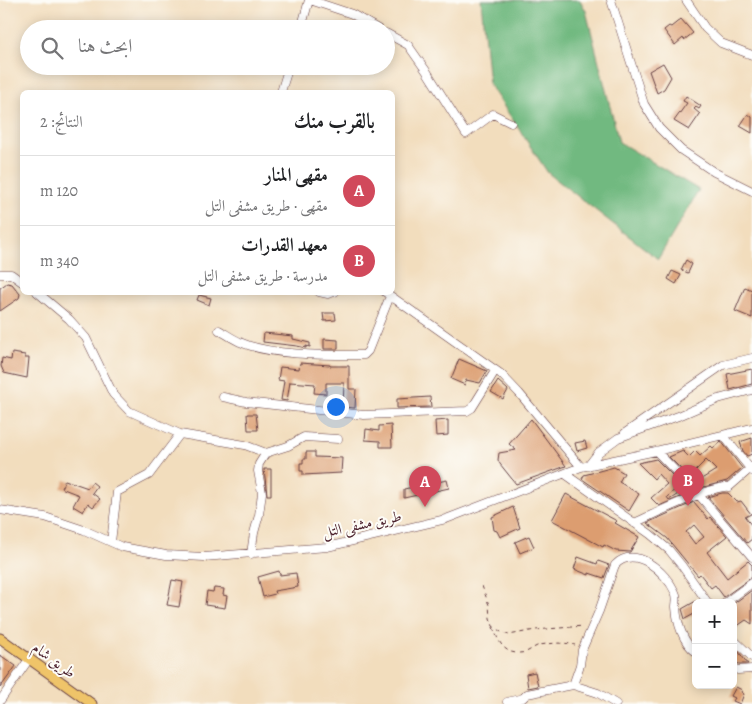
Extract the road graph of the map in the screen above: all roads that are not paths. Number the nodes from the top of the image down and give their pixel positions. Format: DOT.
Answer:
graph roads {
  1 [pos="310,0"];
  2 [pos="611,0"];
  3 [pos="686,0"];
  4 [pos="304,20"];
  5 [pos="362,20"];
  6 [pos="395,38"];
  7 [pos="752,55"];
  8 [pos="287,75"];
  9 [pos="283,90"];
  10 [pos="511,123"];
  11 [pos="752,191"];
  12 [pos="0,274"];
  13 [pos="20,281"];
  14 [pos="41,295"];
  15 [pos="388,295"];
  16 [pos="389,295"];
  17 [pos="219,330"];
  18 [pos="752,358"];
  19 [pos="496,371"];
  20 [pos="752,390"];
  21 [pos="223,397"];
  22 [pos="752,428"];
  23 [pos="180,434"];
  24 [pos="723,434"];
  25 [pos="618,438"];
  26 [pos="338,439"];
  27 [pos="656,452"];
  28 [pos="266,453"];
  29 [pos="584,467"];
  30 [pos="751,469"];
  31 [pos="565,474"];
  32 [pos="698,494"];
  33 [pos="0,510"];
  34 [pos="634,523"];
  35 [pos="111,542"];
  36 [pos="251,554"];
  37 [pos="752,557"];
  38 [pos="752,583"];
  39 [pos="705,599"];
  40 [pos="730,599"];
  41 [pos="0,638"];
  42 [pos="737,643"];
  43 [pos="692,650"];
  44 [pos="752,657"];
  45 [pos="29,659"];
  46 [pos="752,669"];
  47 [pos="737,670"];
  48 [pos="573,685"];
  49 [pos="0,701"];
  50 [pos="507,702"];
  51 [pos="92,704"];
  52 [pos="616,704"];
  1 -- 4 [label="street"];
  1 -- 5 [label="street"];
  2 -- 11 [label="street"];
  3 -- 7 [label="street"];
  6 -- 10 [label="street"];
  8 -- 9 [label="street"];
  12 -- 13 [label="street"];
  14 -- 23 [label="street"];
  15 -- 17 [label="street"];
  16 -- 19 [label="street"];
  18 -- 25 [label="street"];
  19 -- 21 [label="street"];
  19 -- 29 [label="street"];
  20 -- 25 [label="street"];
  22 -- 24 [label="street, طريق مشفى التل"];
  23 -- 28 [label="street"];
  23 -- 35 [label="street"];
  24 -- 27 [label="street, طريق مشفى التل"];
  24 -- 30 [label="street"];
  25 -- 29 [label="street"];
  26 -- 28 [label="street"];
  27 -- 29 [label="street, طريق مشفى التل"];
  27 -- 32 [label="street"];
  28 -- 36 [label="street"];
  29 -- 31 [label="street, طريق مشفى التل"];
  30 -- 32 [label="street"];
  31 -- 34 [label="street"];
  31 -- 36 [label="street, طريق مشفى التل"];
  32 -- 34 [label="street"];
  32 -- 37 [label="street"];
  33 -- 35 [label="street, طريق مشفى التل"];
  34 -- 39 [label="street"];
  35 -- 36 [label="street, طريق مشفى التل"];
  38 -- 40 [label="street"];
  41 -- 45 [label="main road, طريق شام"];
  42 -- 44 [label="street"];
  43 -- 48 [label="street"];
  45 -- 49 [label="street"];
  45 -- 51 [label="main road, طريق شام"];
  46 -- 47 [label="street"];
  48 -- 50 [label="street"];
  48 -- 52 [label="street"];
}
